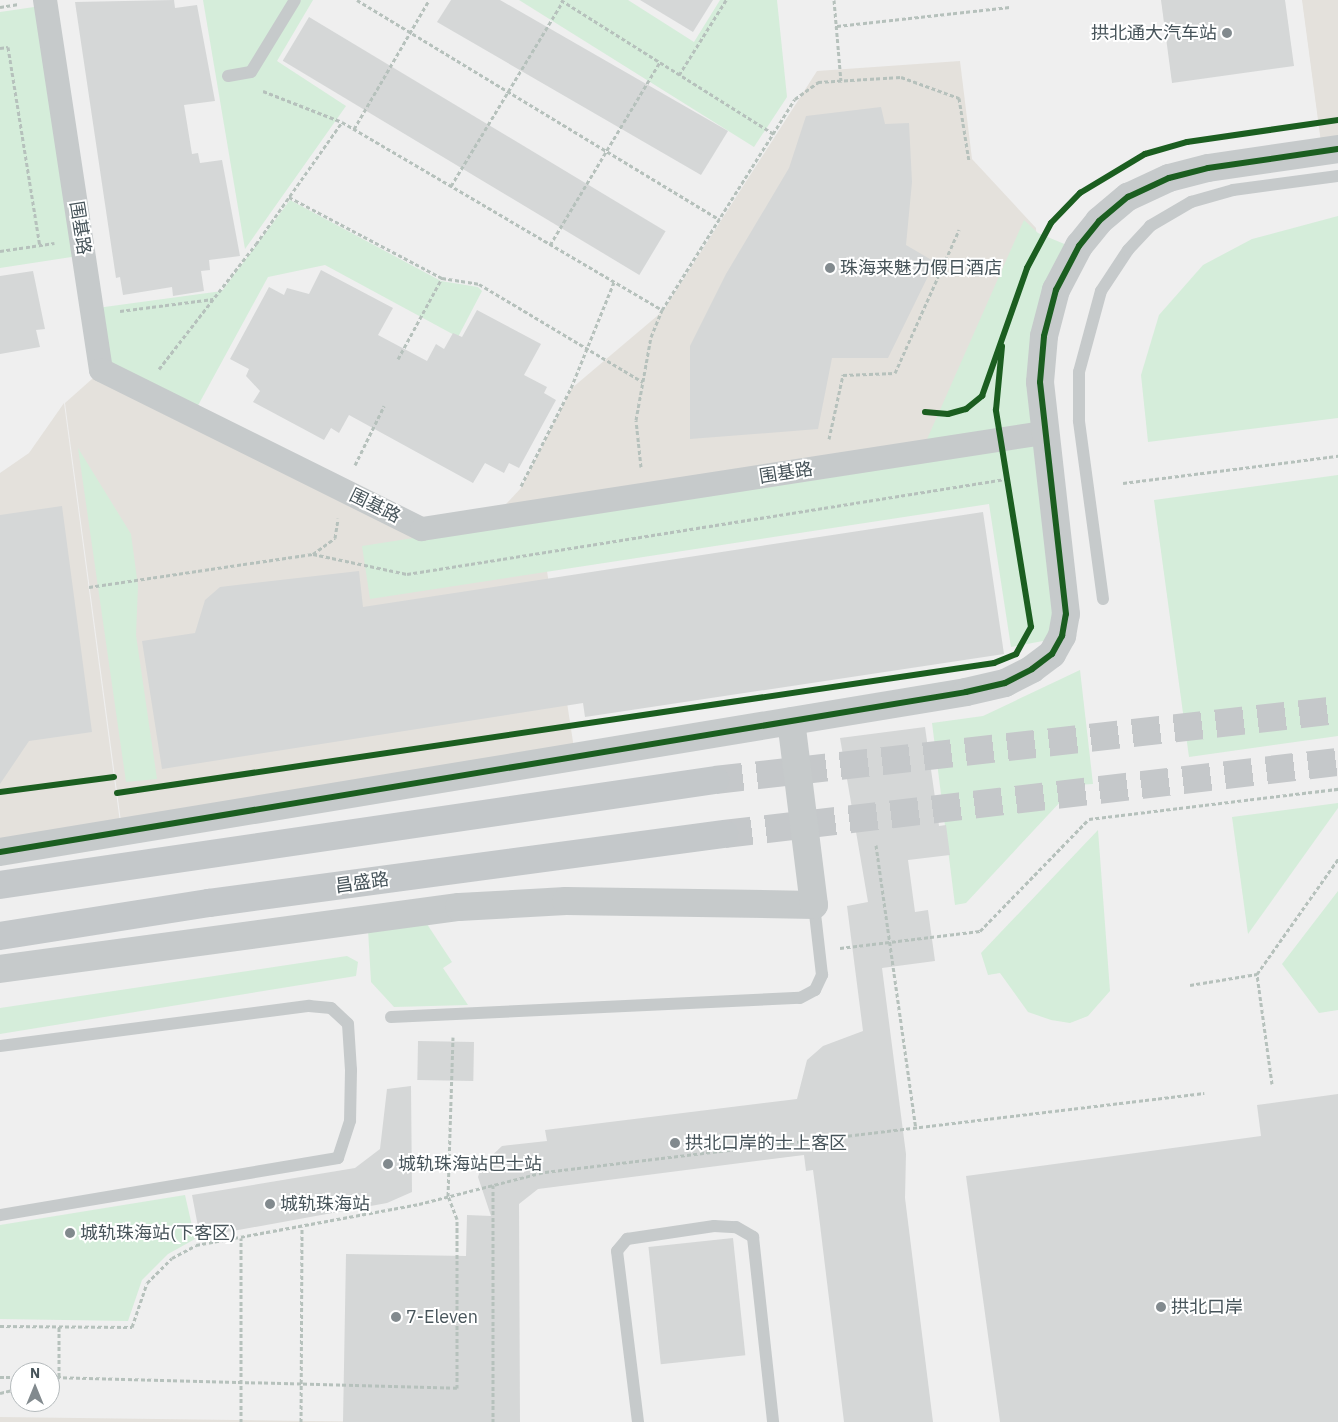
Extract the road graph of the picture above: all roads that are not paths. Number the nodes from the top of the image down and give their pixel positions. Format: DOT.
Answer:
graph roads {
  1 [pos="45,0"];
  2 [pos="295,0"];
  3 [pos="228,76"];
  4 [pos="1338,149"];
  5 [pos="1338,176"];
  6 [pos="1043,433"];
  7 [pos="1103,598"];
  8 [pos="791,721"];
  9 [pos="714,780"];
  10 [pos="724,834"];
  11 [pos="0,852"];
  12 [pos="0,884"];
  13 [pos="814,905"];
  14 [pos="0,936"];
  15 [pos="0,969"];
  16 [pos="391,1016"];
  17 [pos="0,1046"];
  18 [pos="0,1215"];
  19 [pos="638,1422"];
  20 [pos="773,1422"];
  1 -- 6 [label="street, 围基路"];
  2 -- 3 [label="lane"];
  4 -- 6 [label="street"];
  5 -- 7 [label="lane"];
  6 -- 8 [label="street"];
  8 -- 11 [label="street"];
  8 -- 13 [label="street"];
  9 -- 12 [label="main road"];
  10 -- 14 [label="main road, 昌盛路"];
  13 -- 15 [label="street"];
  13 -- 16 [label="lane"];
  17 -- 18 [label="lane"];
  19 -- 20 [label="lane"];
}
